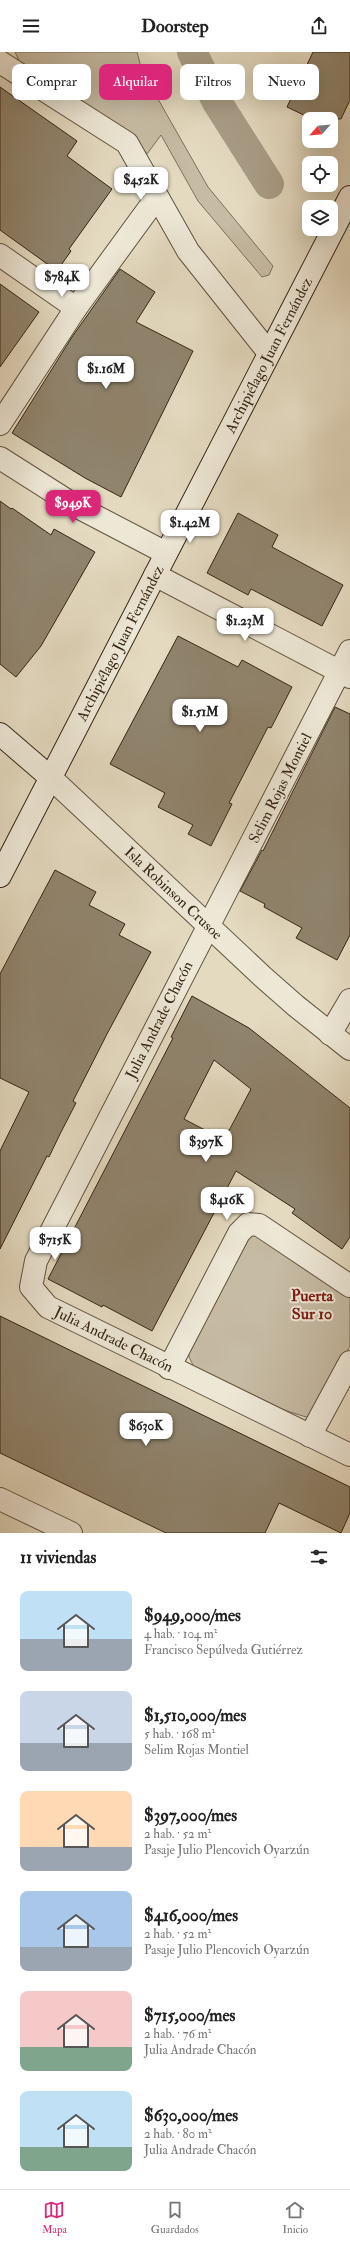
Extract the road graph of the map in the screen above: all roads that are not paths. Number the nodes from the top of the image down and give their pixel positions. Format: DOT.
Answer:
graph roads {
  1 [pos="0,62"];
  2 [pos="158,197"];
  3 [pos="350,197"];
  4 [pos="0,255"];
  5 [pos="76,308"];
  6 [pos="269,353"];
  7 [pos="0,424"];
  8 [pos="0,458"];
  9 [pos="166,553"];
  10 [pos="155,576"];
  11 [pos="350,651"];
  12 [pos="345,675"];
  13 [pos="0,734"];
  14 [pos="51,778"];
  15 [pos="0,876"];
  16 [pos="208,925"];
  17 [pos="350,1000"];
  18 [pos="330,1034"];
  19 [pos="350,1048"];
  20 [pos="350,1286"];
  21 [pos="350,1362"];
  22 [pos="169,1368"];
  23 [pos="310,1436"];
  24 [pos="350,1455"];
  25 [pos="0,1499"];
  26 [pos="71,1533"];
  1 -- 2 [label="street"];
  2 -- 5 [label="street"];
  2 -- 6 [label="street"];
  3 -- 6 [label="street, Archipiélago Juan Fernández"];
  4 -- 5 [label="street"];
  5 -- 7 [label="street"];
  6 -- 9 [label="street, Archipiélago Juan Fernández"];
  8 -- 9 [label="street"];
  9 -- 10 [label="street, Archipiélago Juan Fernández"];
  10 -- 12 [label="street"];
  10 -- 14 [label="street, Archipiélago Juan Fernández"];
  11 -- 12 [label="street, Selim Rojas Montiel"];
  12 -- 16 [label="street, Selim Rojas Montiel"];
  13 -- 14 [label="street, Isla Robinson Crusoe"];
  14 -- 15 [label="street, Archipiélago Juan Fernández"];
  14 -- 16 [label="street, Isla Robinson Crusoe"];
  16 -- 18 [label="street, Isla Robinson Crusoe"];
  16 -- 22 [label="street, Julia Andrade Chacón"];
  17 -- 18 [label="street"];
  18 -- 19 [label="street, Isla Robinson Crusoe"];
  20 -- 22 [label="street"];
  21 -- 23 [label="street"];
  22 -- 23 [label="street, Julia Andrade Chacón"];
  23 -- 24 [label="street, Julia Andrade Chacón"];
  25 -- 26 [label="street"];
}
